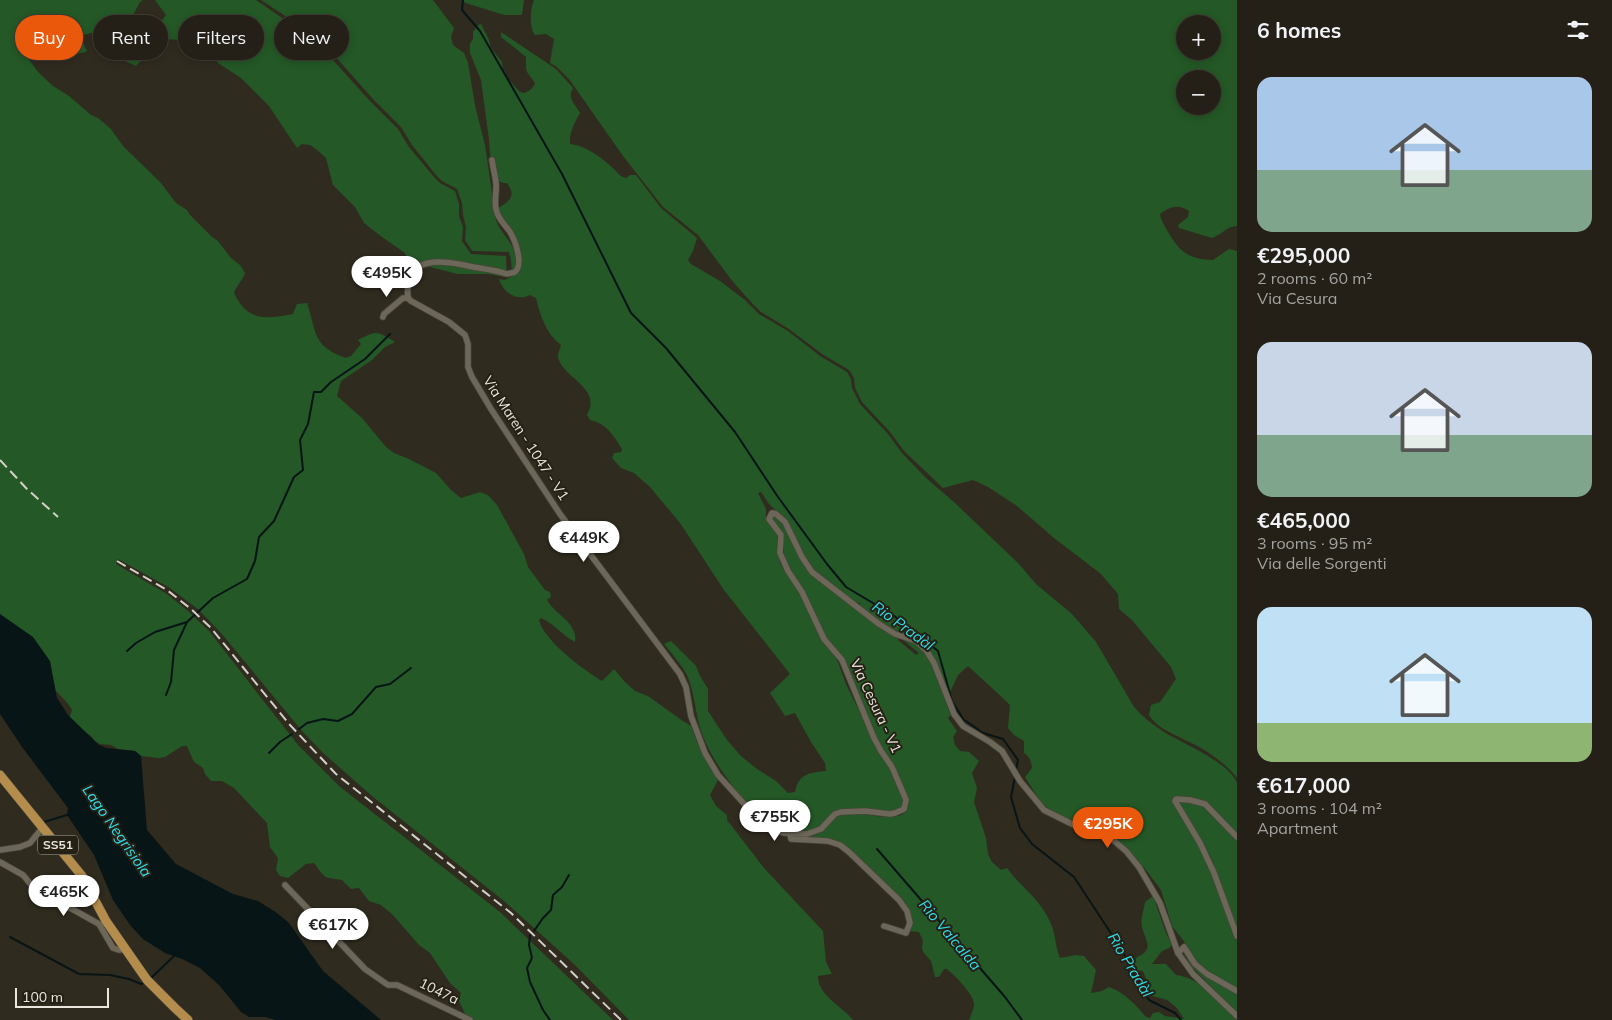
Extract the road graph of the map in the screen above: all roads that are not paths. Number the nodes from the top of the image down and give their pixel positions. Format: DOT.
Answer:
graph roads {
  1 [pos="492,160"];
  2 [pos="408,298"];
  3 [pos="383,317"];
  4 [pos="0,775"];
  5 [pos="43,827"];
  6 [pos="790,834"];
  7 [pos="1237,837"];
  8 [pos="0,850"];
  9 [pos="0,862"];
  10 [pos="285,885"];
  11 [pos="884,926"];
  12 [pos="1237,936"];
  13 [pos="124,948"];
  14 [pos="1178,953"];
  15 [pos="1237,991"];
  16 [pos="1237,1016"];
  17 [pos="188,1020"];
  18 [pos="470,1020"];
  1 -- 2 [label="street"];
  2 -- 3 [label="street"];
  2 -- 6 [label="street, Via Maren - 1047 - V1"];
  4 -- 5 [label="main road, SS51"];
  5 -- 8 [label="street"];
  5 -- 13 [label="main road, SS51"];
  6 -- 11 [label="street"];
  6 -- 14 [label="street, Via Cesura - V1"];
  7 -- 12 [label="street"];
  9 -- 13 [label="street"];
  10 -- 18 [label="street, 1047a"];
  13 -- 17 [label="main road, SS51"];
  14 -- 15 [label="street"];
  14 -- 16 [label="street"];
}
